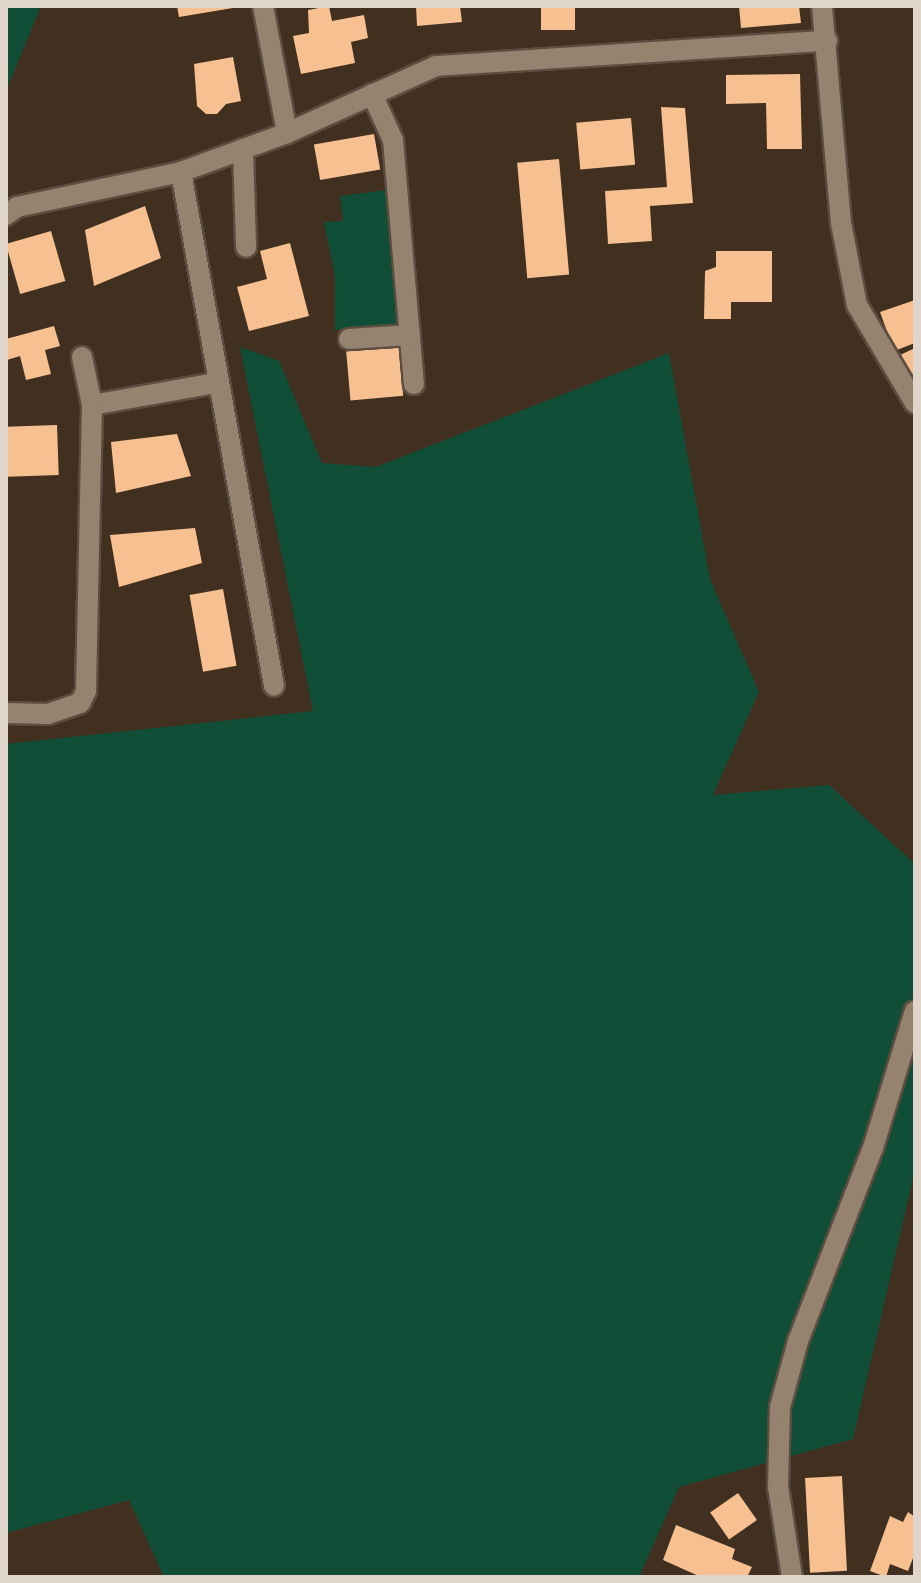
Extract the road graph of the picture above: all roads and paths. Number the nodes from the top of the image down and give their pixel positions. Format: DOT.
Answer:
graph roads {
  1 [pos="263,6"];
  2 [pos="822,6"];
  3 [pos="827,41"];
  4 [pos="372,94"];
  5 [pos="287,133"];
  6 [pos="243,149"];
  7 [pos="181,172"];
  8 [pos="6,215"];
  9 [pos="246,247"];
  10 [pos="410,335"];
  11 [pos="349,339"];
  12 [pos="82,357"];
  13 [pos="215,383"];
  14 [pos="414,384"];
  15 [pos="915,403"];
  16 [pos="92,405"];
  17 [pos="274,686"];
  18 [pos="6,713"];
  19 [pos="915,1011"];
  20 [pos="792,1577"];
  1 -- 5 [label="street"];
  2 -- 3 [label="street"];
  3 -- 4 [label="street"];
  3 -- 15 [label="street"];
  4 -- 5 [label="street"];
  4 -- 10 [label="street"];
  5 -- 6 [label="street"];
  6 -- 7 [label="street"];
  6 -- 9 [label="street"];
  7 -- 8 [label="street"];
  7 -- 13 [label="street"];
  10 -- 11 [label="street"];
  10 -- 14 [label="street"];
  12 -- 16 [label="street"];
  13 -- 16 [label="street"];
  13 -- 17 [label="street"];
  16 -- 18 [label="street"];
  19 -- 20 [label="street"];
}
